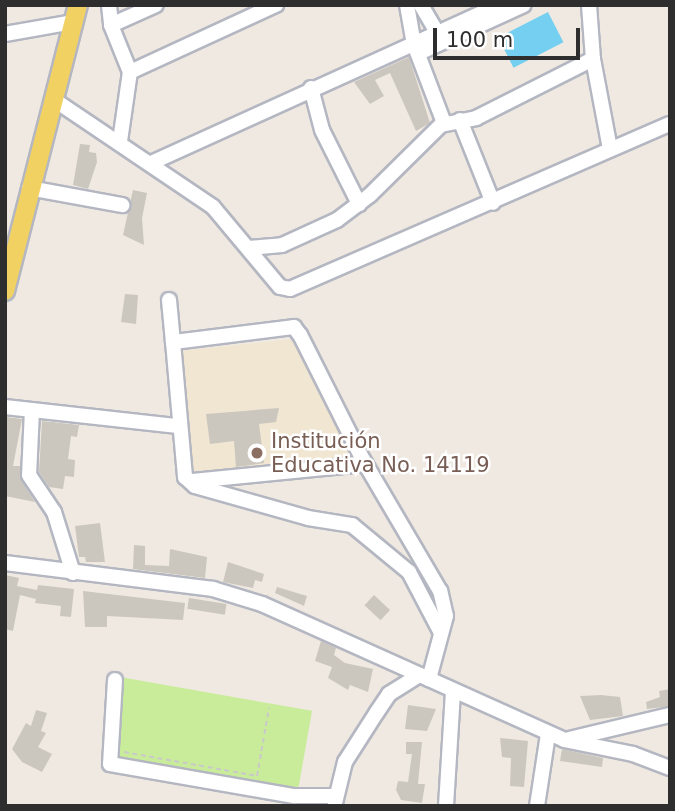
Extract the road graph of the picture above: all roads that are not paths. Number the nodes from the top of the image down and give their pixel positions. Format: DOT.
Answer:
graph roads {
  1 [pos="110,5"];
  2 [pos="156,5"];
  3 [pos="276,5"];
  4 [pos="407,5"];
  5 [pos="421,5"];
  6 [pos="499,5"];
  7 [pos="524,5"];
  8 [pos="589,5"];
  9 [pos="76,14"];
  10 [pos="111,25"];
  11 [pos="5,34"];
  12 [pos="441,38"];
  13 [pos="416,49"];
  14 [pos="593,59"];
  15 [pos="130,72"];
  16 [pos="311,88"];
  17 [pos="53,99"];
  18 [pos="460,120"];
  19 [pos="444,123"];
  20 [pos="670,124"];
  21 [pos="120,141"];
  22 [pos="610,149"];
  23 [pos="151,163"];
  24 [pos="29,188"];
  25 [pos="493,203"];
  26 [pos="359,204"];
  27 [pos="122,205"];
  28 [pos="249,248"];
  29 [pos="5,291"];
  30 [pos="169,300"];
  31 [pos="173,342"];
  32 [pos="5,407"];
  33 [pos="32,410"];
  34 [pos="178,426"];
  35 [pos="365,464"];
  36 [pos="190,482"];
  37 [pos="5,563"];
  38 [pos="73,573"];
  39 [pos="440,631"];
  40 [pos="424,677"];
  41 [pos="115,680"];
  42 [pos="453,692"];
  43 [pos="670,715"];
  44 [pos="548,734"];
  45 [pos="564,740"];
  46 [pos="670,768"];
  47 [pos="335,801"];
  48 [pos="446,806"];
  49 [pos="537,806"];
  1 -- 10 [label="street"];
  2 -- 10 [label="street"];
  3 -- 15 [label="street"];
  4 -- 13 [label="street"];
  5 -- 12 [label="street"];
  6 -- 12 [label="street"];
  7 -- 12 [label="street"];
  8 -- 14 [label="street"];
  9 -- 11 [label="street"];
  9 -- 17 [label="main road"];
  10 -- 15 [label="street"];
  12 -- 13 [label="street"];
  13 -- 16 [label="street"];
  13 -- 19 [label="street"];
  14 -- 18 [label="street"];
  14 -- 22 [label="street"];
  15 -- 21 [label="street"];
  16 -- 23 [label="street"];
  16 -- 26 [label="street"];
  17 -- 21 [label="street"];
  17 -- 24 [label="main road"];
  18 -- 19 [label="street"];
  18 -- 25 [label="street"];
  19 -- 26 [label="street"];
  20 -- 22 [label="street"];
  21 -- 23 [label="street"];
  22 -- 25 [label="street"];
  23 -- 28 [label="street"];
  24 -- 27 [label="street"];
  24 -- 29 [label="main road"];
  25 -- 28 [label="street"];
  26 -- 28 [label="street"];
  30 -- 31 [label="street"];
  31 -- 34 [label="street"];
  31 -- 35 [label="street"];
  32 -- 33 [label="street"];
  33 -- 34 [label="street"];
  33 -- 38 [label="street"];
  34 -- 36 [label="street"];
  35 -- 36 [label="street"];
  35 -- 39 [label="street"];
  36 -- 39 [label="street"];
  37 -- 38 [label="street"];
  38 -- 40 [label="street"];
  39 -- 40 [label="street"];
  40 -- 42 [label="street"];
  40 -- 47 [label="street"];
  41 -- 47 [label="street"];
  42 -- 44 [label="street"];
  42 -- 48 [label="street"];
  43 -- 45 [label="street"];
  44 -- 45 [label="street"];
  44 -- 49 [label="street"];
  45 -- 46 [label="street"];
}
